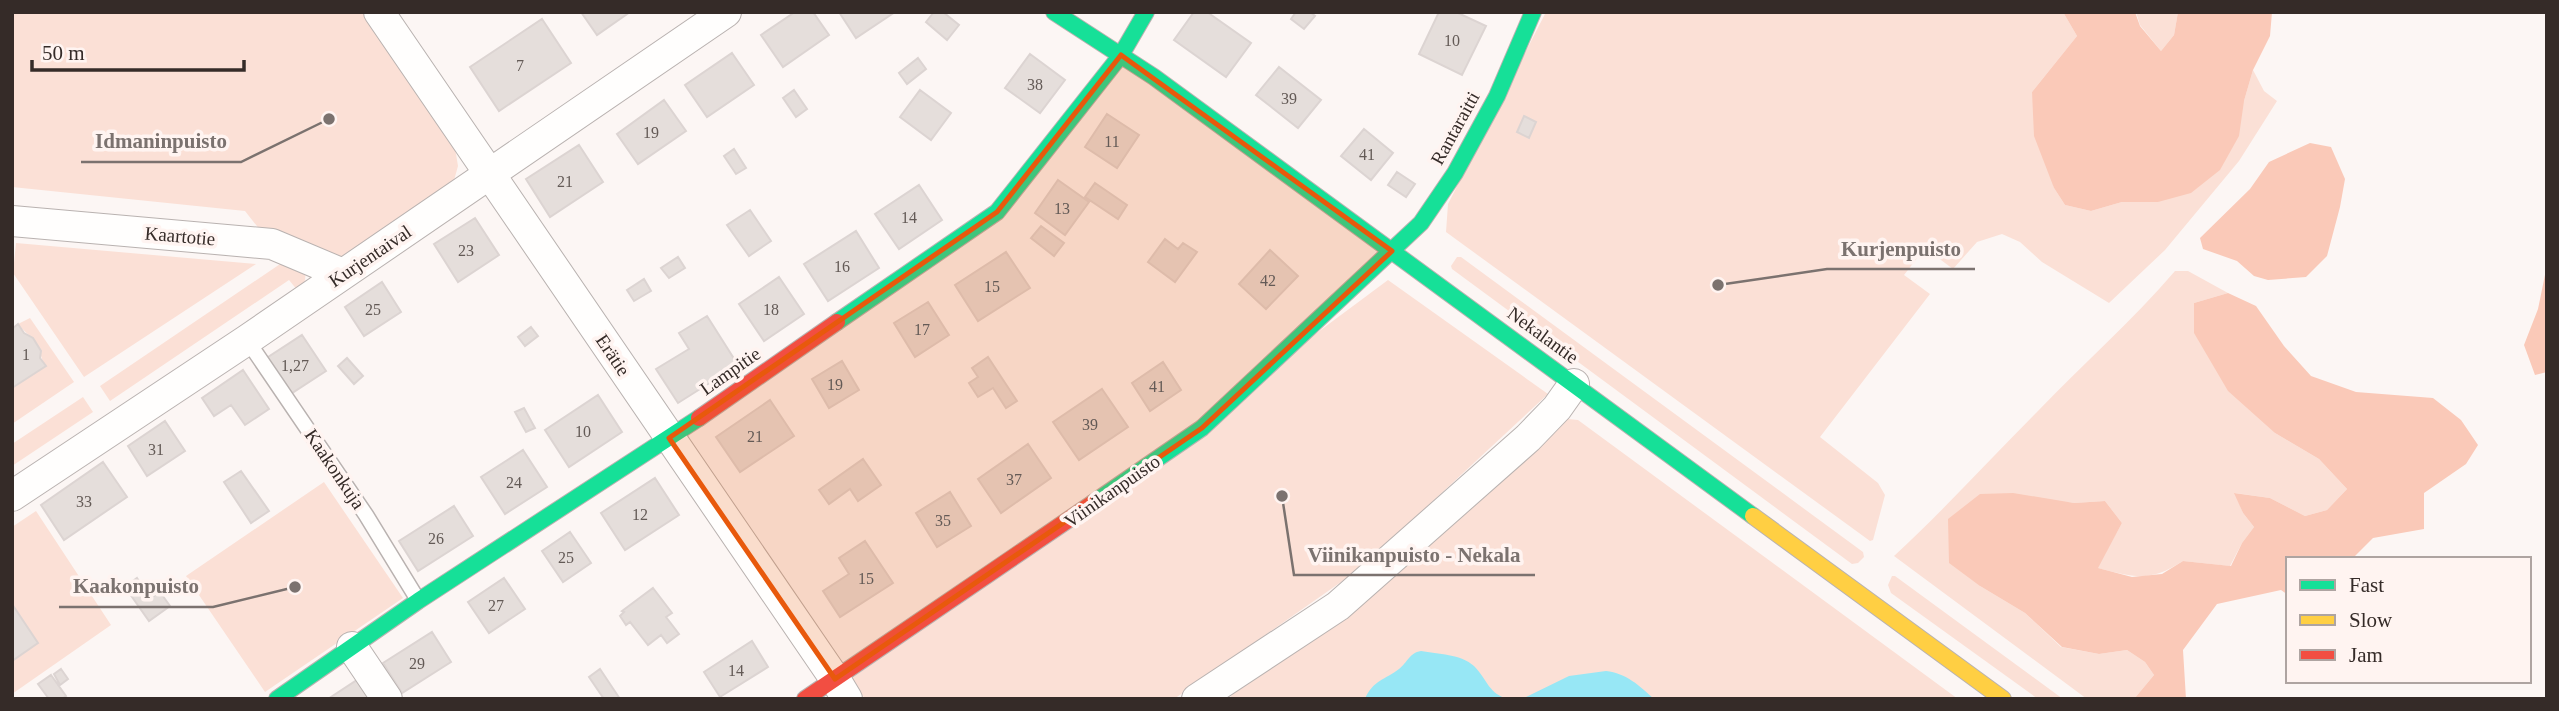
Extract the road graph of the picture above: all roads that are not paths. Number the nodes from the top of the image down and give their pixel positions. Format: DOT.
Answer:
graph roads {
  1 [pos="379,12"];
  2 [pos="726,12"];
  3 [pos="1054,12"];
  4 [pos="1146,12"];
  5 [pos="1533,12"];
  6 [pos="1121,55"];
  7 [pos="491,174"];
  8 [pos="12,221"];
  9 [pos="1392,251"];
  10 [pos="343,274"];
  11 [pos="247,340"];
  12 [pos="1574,384"];
  13 [pos="669,438"];
  14 [pos="12,496"];
  15 [pos="418,601"];
  16 [pos="352,647"];
  17 [pos="841,689"];
  18 [pos="1199,698"];
  19 [pos="277,699"];
  20 [pos="387,699"];
  21 [pos="805,699"];
  22 [pos="2003,699"];
  1 -- 7 [label="street, Erätie"];
  2 -- 7 [label="street, Kurjentaival"];
  3 -- 6 [label="street, Nekalantie"];
  4 -- 6 [label="street, Lampitie"];
  5 -- 9 [label="street, Rantaraitti"];
  6 -- 9 [label="street, Nekalantie"];
  6 -- 13 [label="street, Lampitie"];
  7 -- 10 [label="street, Kurjentaival"];
  7 -- 13 [label="street, Erätie"];
  8 -- 10 [label="street, Kaartotie"];
  9 -- 12 [label="street, Nekalantie"];
  9 -- 17 [label="street, Viinikanpuisto"];
  10 -- 11 [label="street, Kurjentaival"];
  11 -- 14 [label="street, Kurjentaival"];
  11 -- 15 [label="lane, Kaakonkuja"];
  12 -- 18 [label="street"];
  12 -- 22 [label="street, Nekalantie"];
  13 -- 15 [label="street, Lampitie"];
  13 -- 17 [label="street, Erätie"];
  15 -- 16 [label="street, Lampitie"];
  16 -- 19 [label="street, Lampitie"];
  16 -- 20 [label="street"];
  17 -- 21 [label="street, Viinikanpuisto"];
}
